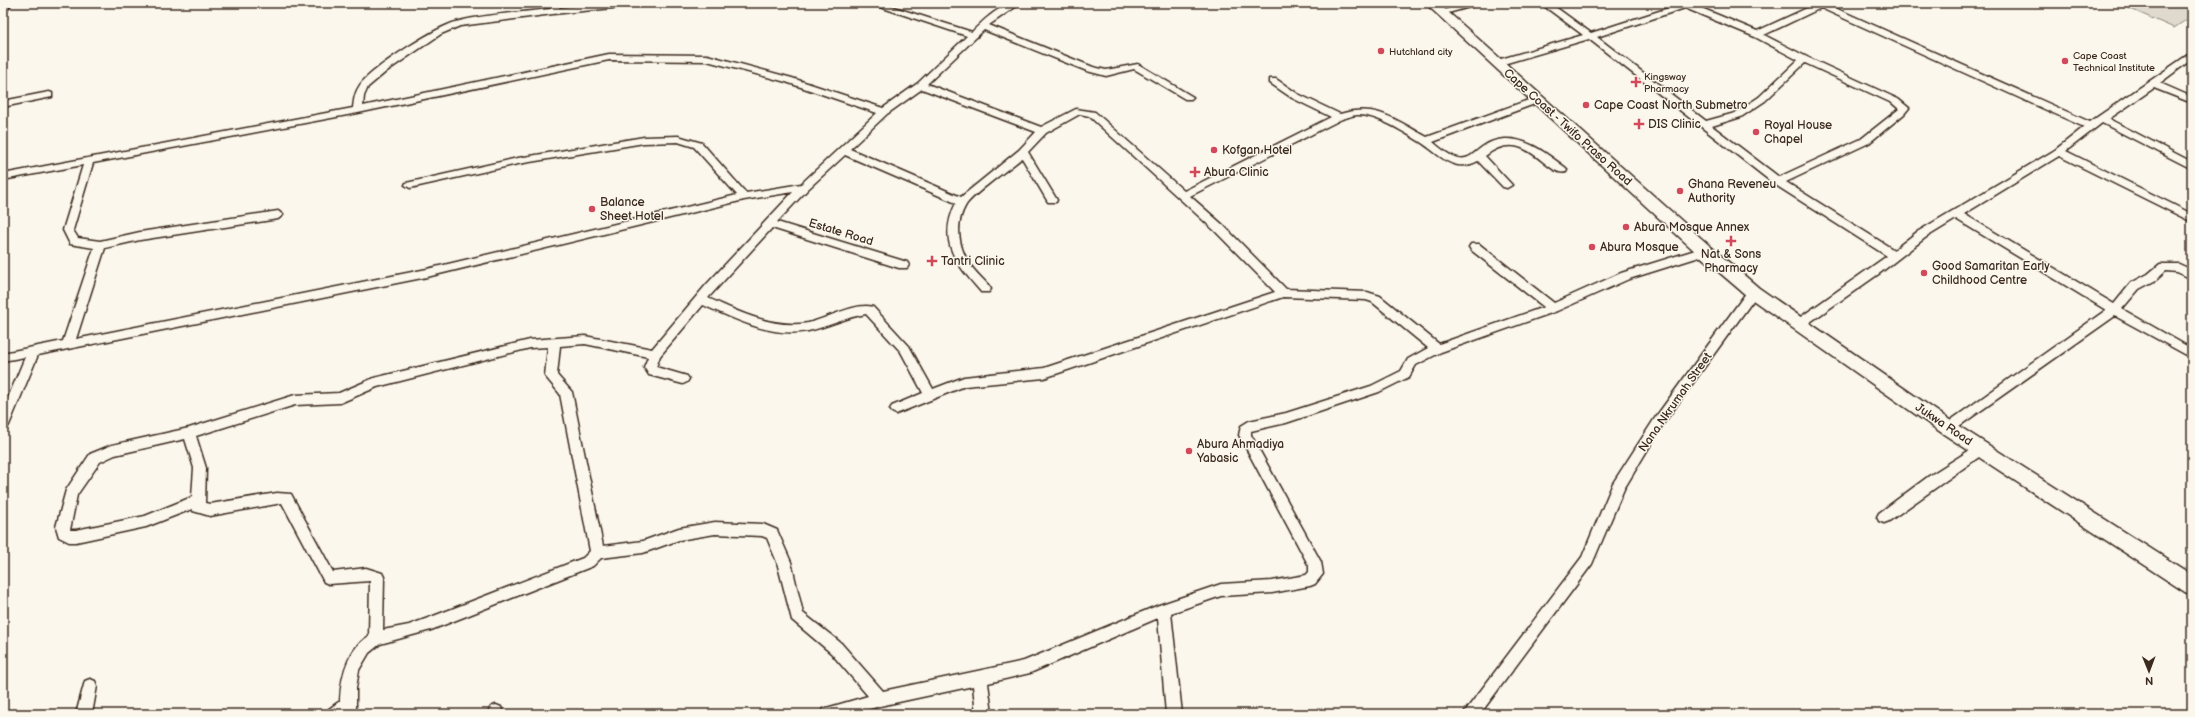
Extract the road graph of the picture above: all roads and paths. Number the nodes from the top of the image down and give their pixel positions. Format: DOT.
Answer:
graph roads {
  1 [pos="8,3"];
  2 [pos="633,3"];
  3 [pos="872,3"];
  4 [pos="1017,3"];
  5 [pos="1480,3"];
  6 [pos="1544,3"];
  7 [pos="1683,4"];
  8 [pos="1818,4"];
  9 [pos="555,7"];
  10 [pos="1436,7"];
  11 [pos="3,10"];
  12 [pos="983,26"];
  13 [pos="973,35"];
  14 [pos="1758,35"];
  15 [pos="1590,36"];
  16 [pos="2192,55"];
  17 [pos="1804,59"];
  18 [pos="1497,63"];
  19 [pos="1272,81"];
  20 [pos="2153,84"];
  21 [pos="920,85"];
  22 [pos="49,95"];
  23 [pos="1188,97"];
  24 [pos="1537,100"];
  25 [pos="2192,100"];
  26 [pos="3,104"];
  27 [pos="358,110"];
  28 [pos="884,112"];
  29 [pos="1338,117"];
  30 [pos="2102,120"];
  31 [pos="1704,125"];
  32 [pos="2091,126"];
  33 [pos="1042,131"];
  34 [pos="1426,141"];
  35 [pos="843,150"];
  36 [pos="1023,152"];
  37 [pos="2059,152"];
  38 [pos="1478,155"];
  39 [pos="89,161"];
  40 [pos="2192,166"];
  41 [pos="1562,170"];
  42 [pos="3,177"];
  43 [pos="1778,182"];
  44 [pos="410,185"];
  45 [pos="1507,185"];
  46 [pos="804,187"];
  47 [pos="1182,196"];
  48 [pos="744,198"];
  49 [pos="1052,200"];
  50 [pos="962,202"];
  51 [pos="278,214"];
  52 [pos="1956,214"];
  53 [pos="2192,218"];
  54 [pos="771,224"];
  55 [pos="100,245"];
  56 [pos="1475,247"];
  57 [pos="1705,251"];
  58 [pos="1895,256"];
  59 [pos="903,265"];
  60 [pos="2192,275"];
  61 [pos="985,289"];
  62 [pos="1753,292"];
  63 [pos="1283,293"];
  64 [pos="701,299"];
  65 [pos="1553,308"];
  66 [pos="2116,309"];
  67 [pos="1799,324"];
  68 [pos="554,342"];
  69 [pos="68,345"];
  70 [pos="1437,349"];
  71 [pos="33,352"];
  72 [pos="655,354"];
  73 [pos="2192,354"];
  74 [pos="3,357"];
  75 [pos="683,379"];
  76 [pos="931,396"];
  77 [pos="896,409"];
  78 [pos="3,425"];
  79 [pos="1948,428"];
  80 [pos="189,433"];
  81 [pos="1981,448"];
  82 [pos="197,501"];
  83 [pos="1884,517"];
  84 [pos="597,553"];
  85 [pos="2192,586"];
  86 [pos="1164,609"];
  87 [pos="376,637"];
  88 [pos="980,679"];
  89 [pos="90,686"];
  90 [pos="880,699"];
  91 [pos="348,709"];
  92 [pos="84,714"];
  93 [pos="334,714"];
  94 [pos="828,714"];
  95 [pos="984,714"];
  96 [pos="1174,714"];
  97 [pos="1471,714"];
  1 -- 11 [label="street"];
  2 -- 9 [label="street"];
  3 -- 13 [label="street"];
  4 -- 12 [label="street"];
  5 -- 10 [label="street"];
  6 -- 15 [label="street"];
  7 -- 14 [label="street"];
  7 -- 15 [label="street"];
  8 -- 14 [label="street"];
  8 -- 32 [label="street"];
  9 -- 27 [label="street"];
  10 -- 18 [label="main road, Cape Coast - Twifo Praso Road"];
  12 -- 13 [label="street"];
  12 -- 23 [label="street"];
  13 -- 21 [label="street"];
  14 -- 17 [label="street"];
  15 -- 18 [label="street"];
  15 -- 31 [label="street"];
  16 -- 20 [label="street"];
  17 -- 31 [label="street"];
  17 -- 43 [label="street"];
  18 -- 24 [label="main road, Cape Coast - Twifo Praso Road"];
  19 -- 29 [label="street"];
  20 -- 25 [label="street"];
  20 -- 30 [label="street"];
  21 -- 28 [label="street"];
  21 -- 33 [label="street"];
  22 -- 26 [label="street"];
  24 -- 34 [label="street"];
  24 -- 57 [label="main road, Cape Coast - Twifo Praso Road"];
  27 -- 28 [label="street"];
  27 -- 39 [label="street"];
  28 -- 35 [label="street"];
  29 -- 34 [label="street"];
  29 -- 47 [label="street"];
  30 -- 32 [label="street"];
  30 -- 40 [label="street"];
  31 -- 43 [label="street"];
  32 -- 37 [label="street"];
  33 -- 36 [label="street"];
  33 -- 47 [label="street"];
  34 -- 38 [label="street"];
  35 -- 46 [label="street"];
  35 -- 50 [label="street"];
  36 -- 49 [label="street"];
  36 -- 50 [label="street"];
  37 -- 52 [label="street"];
  37 -- 53 [label="street"];
  38 -- 41 [label="street"];
  38 -- 45 [label="street"];
  39 -- 42 [label="street"];
  39 -- 55 [label="street"];
  43 -- 58 [label="street"];
  44 -- 48 [label="street"];
  46 -- 48 [label="street"];
  46 -- 54 [label="street"];
  47 -- 63 [label="street"];
  48 -- 69 [label="street"];
  50 -- 61 [label="street"];
  51 -- 55 [label="street"];
  52 -- 58 [label="street"];
  52 -- 66 [label="street"];
  54 -- 59 [label="street, Estate Road"];
  54 -- 64 [label="street"];
  55 -- 69 [label="street"];
  56 -- 65 [label="street"];
  57 -- 62 [label="main road, Jukwa Road"];
  57 -- 65 [label="street"];
  58 -- 67 [label="street"];
  60 -- 66 [label="street"];
  62 -- 67 [label="main road, Jukwa Road"];
  62 -- 97 [label="street, Nana Nkrumah Street"];
  63 -- 70 [label="street"];
  63 -- 76 [label="street"];
  64 -- 72 [label="street"];
  64 -- 76 [label="street"];
  65 -- 70 [label="street"];
  66 -- 73 [label="street"];
  66 -- 79 [label="street"];
  67 -- 79 [label="main road, Jukwa Road"];
  68 -- 72 [label="street"];
  68 -- 80 [label="street"];
  68 -- 84 [label="street"];
  69 -- 71 [label="street"];
  70 -- 86 [label="street"];
  71 -- 74 [label="street"];
  71 -- 78 [label="street"];
  72 -- 75 [label="street"];
  76 -- 77 [label="street"];
  79 -- 81 [label="main road, Jukwa Road"];
  80 -- 82 [label="street"];
  80 -- 82 [label="street"];
  81 -- 83 [label="street"];
  81 -- 85 [label="main road, Jukwa Road"];
  82 -- 87 [label="street"];
  84 -- 87 [label="street"];
  84 -- 90 [label="street"];
  86 -- 88 [label="street"];
  86 -- 96 [label="street"];
  87 -- 91 [label="street"];
  88 -- 90 [label="street"];
  88 -- 95 [label="street"];
  89 -- 92 [label="street"];
  90 -- 94 [label="street"];
  91 -- 93 [label="street"];
}
